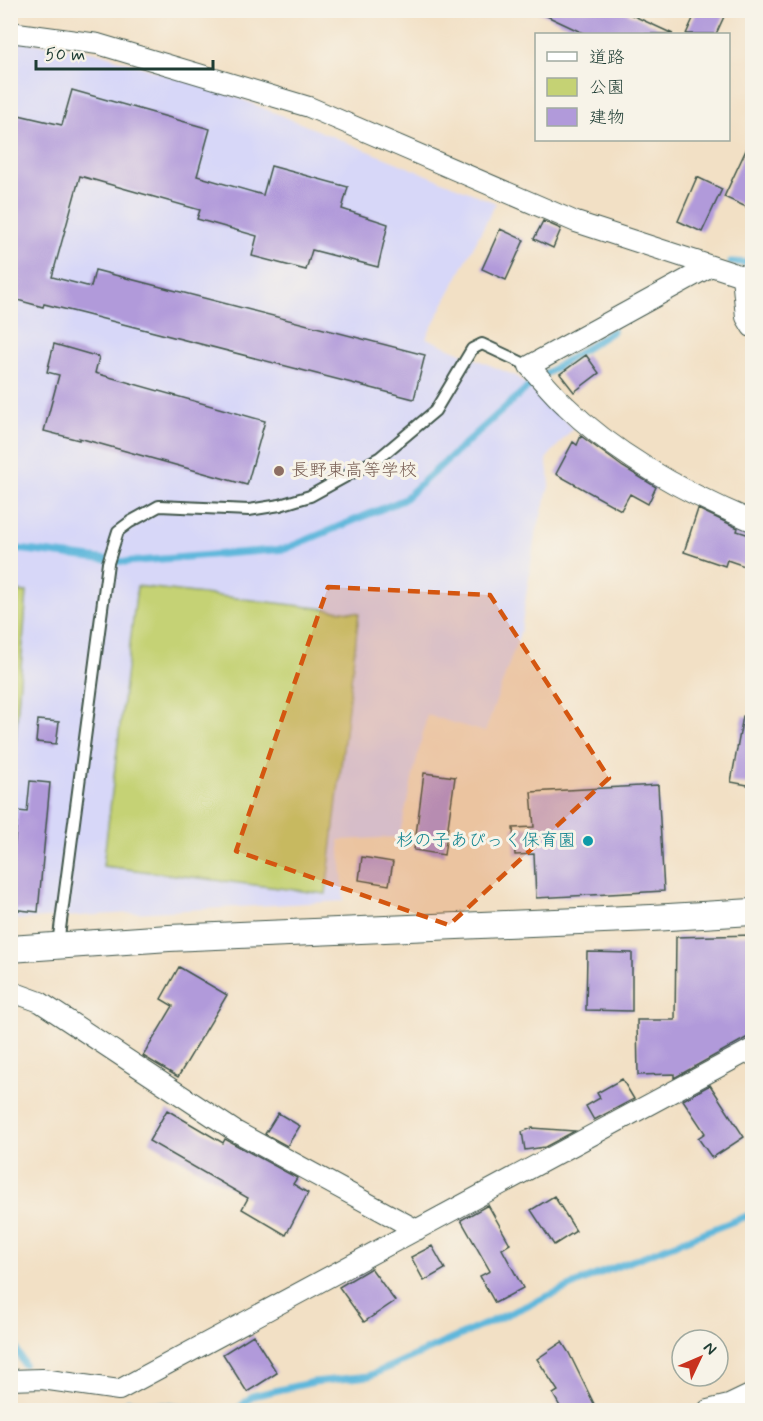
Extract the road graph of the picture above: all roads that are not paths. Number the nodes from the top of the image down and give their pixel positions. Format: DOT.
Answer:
graph roads {
  1 [pos="10,32"];
  2 [pos="711,266"];
  3 [pos="747,276"];
  4 [pos="753,327"];
  5 [pos="529,366"];
  6 [pos="753,521"];
  7 [pos="753,912"];
  8 [pos="58,945"];
  9 [pos="10,949"];
  10 [pos="10,991"];
  11 [pos="753,1049"];
  12 [pos="417,1230"];
  13 [pos="10,1380"];
  14 [pos="753,1394"];
  15 [pos="708,1410"];
  1 -- 2 [label="street"];
  2 -- 3 [label="street"];
  2 -- 5 [label="street"];
  3 -- 4 [label="street"];
  5 -- 6 [label="street"];
  5 -- 8 [label="lane"];
  7 -- 8 [label="street"];
  8 -- 9 [label="street"];
  10 -- 12 [label="street"];
  11 -- 12 [label="street"];
  12 -- 13 [label="street"];
  14 -- 15 [label="street"];
}
